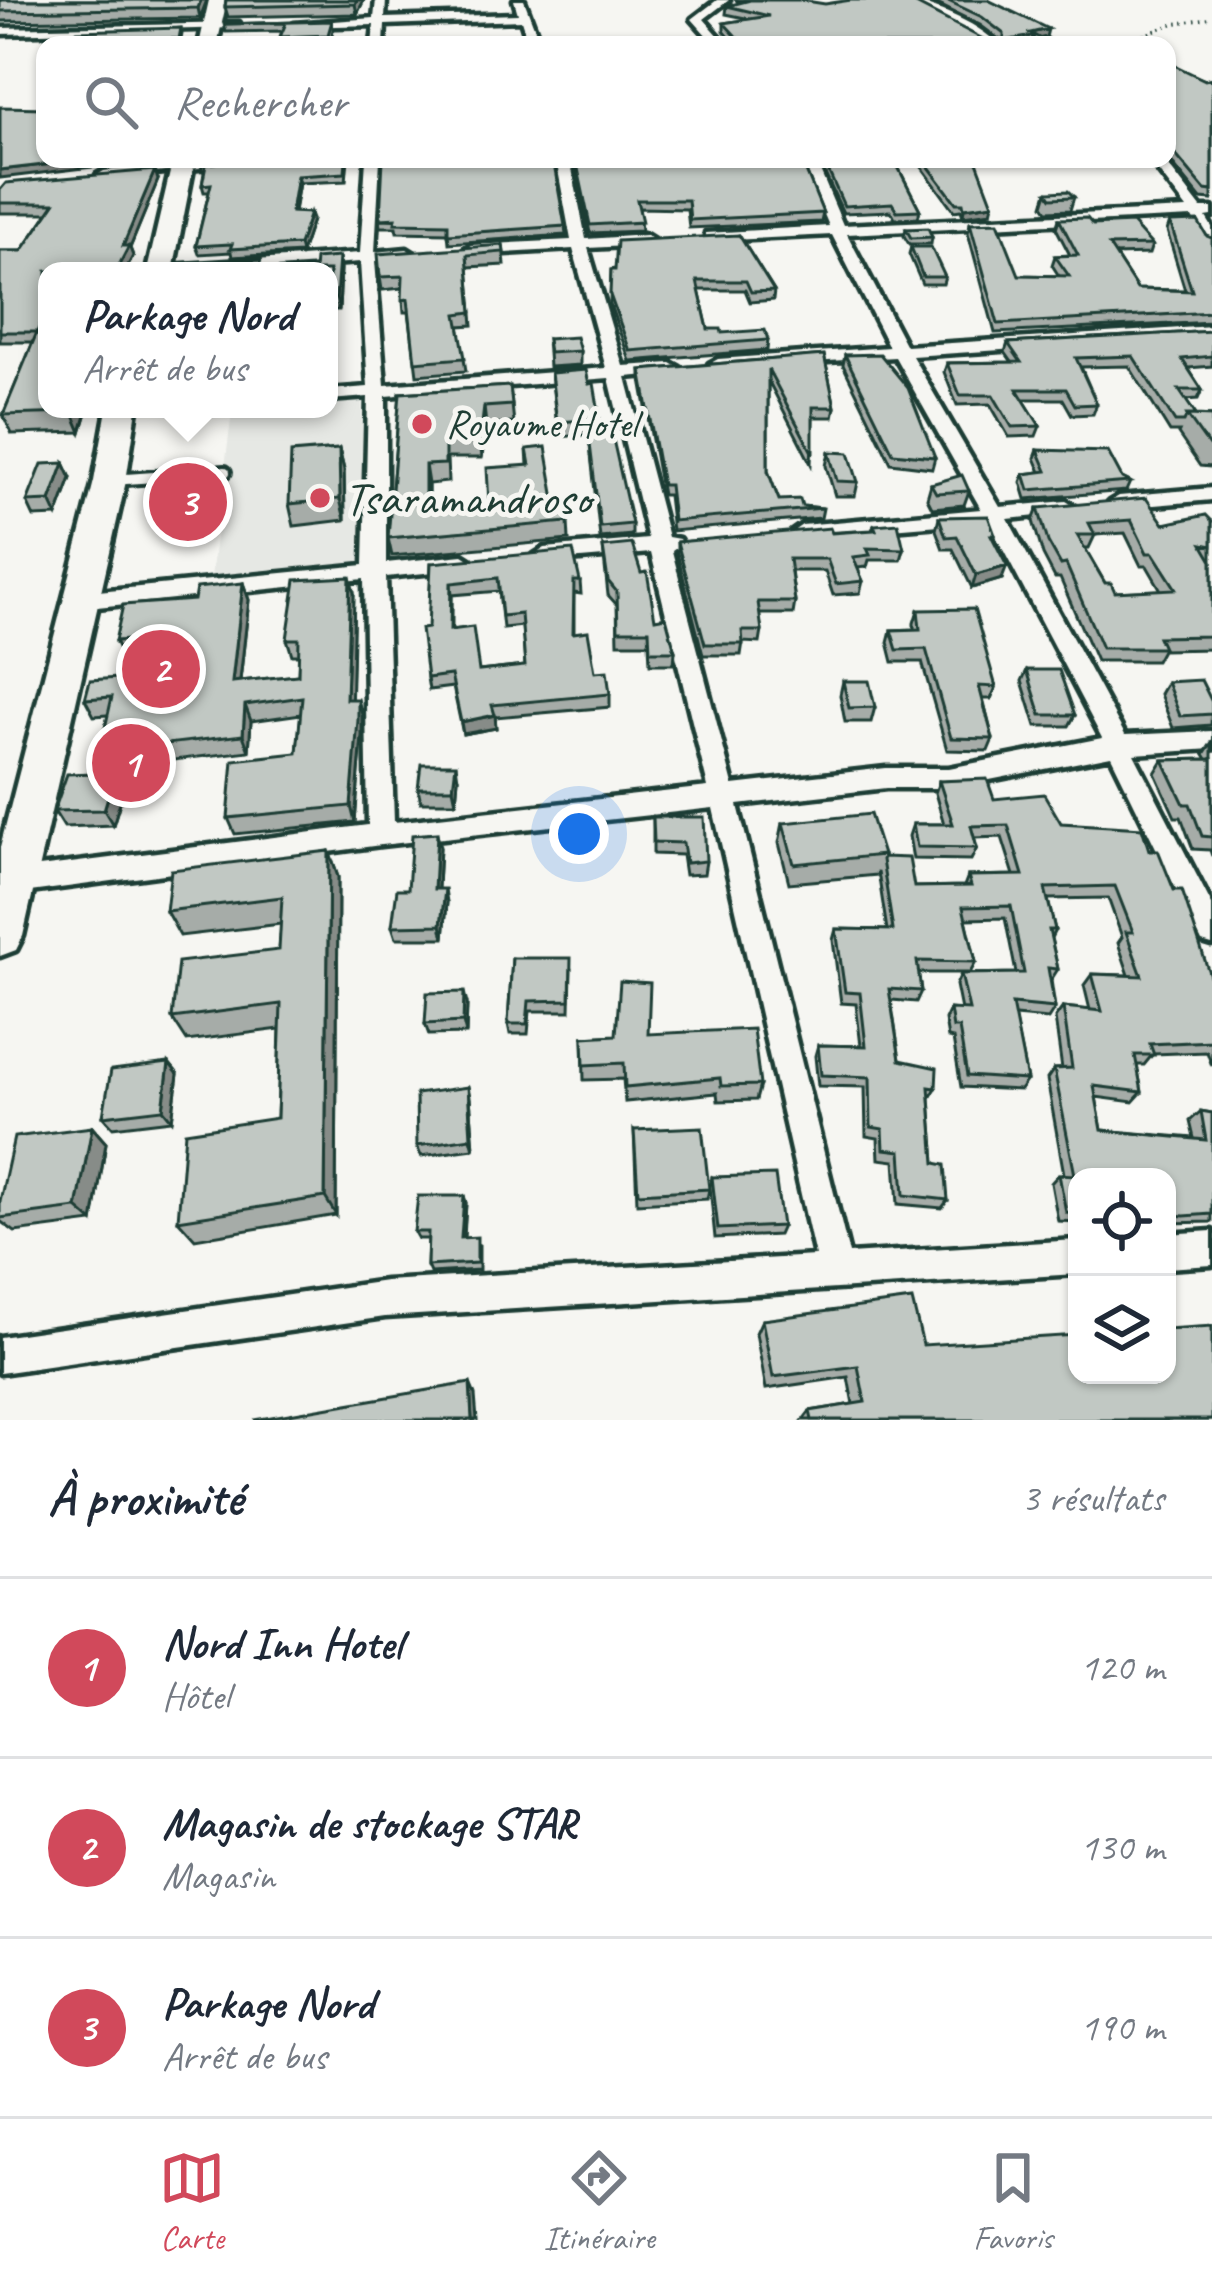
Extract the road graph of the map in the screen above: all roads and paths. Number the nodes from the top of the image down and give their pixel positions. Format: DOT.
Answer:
graph roads {
  1 [pos="218,0"];
  2 [pos="381,0"];
  3 [pos="519,0"];
  4 [pos="724,0"];
  5 [pos="900,0"];
  6 [pos="525,17"];
  7 [pos="1212,17"];
  8 [pos="377,21"];
  9 [pos="276,24"];
  10 [pos="255,25"];
  11 [pos="0,31"];
  12 [pos="211,35"];
  13 [pos="378,36"];
  14 [pos="532,36"];
  15 [pos="714,36"];
  16 [pos="983,36"];
  17 [pos="1139,36"];
  18 [pos="143,168"];
  19 [pos="183,168"];
  20 [pos="372,168"];
  21 [pos="564,168"];
  22 [pos="811,168"];
  23 [pos="1164,168"];
  24 [pos="88,176"];
  25 [pos="1204,212"];
  26 [pos="835,230"];
  27 [pos="695,237"];
  28 [pos="672,238"];
  29 [pos="1212,240"];
  30 [pos="578,243"];
  31 [pos="461,251"];
  32 [pos="414,254"];
  33 [pos="367,257"];
  34 [pos="167,262"];
  35 [pos="295,262"];
  36 [pos="1212,331"];
  37 [pos="896,349"];
  38 [pos="707,365"];
  39 [pos="684,367"];
  40 [pos="614,373"];
  41 [pos="377,392"];
  42 [pos="338,394"];
  43 [pos="121,418"];
  44 [pos="225,472"];
  45 [pos="110,481"];
  46 [pos="1212,494"];
  47 [pos="995,514"];
  48 [pos="771,535"];
  49 [pos="704,541"];
  50 [pos="659,545"];
  51 [pos="517,557"];
  52 [pos="493,559"];
  53 [pos="374,569"];
  54 [pos="78,602"];
  55 [pos="1212,740"];
  56 [pos="1117,745"];
  57 [pos="723,796"];
  58 [pos="381,834"];
  59 [pos="7,883"];
  60 [pos="1212,933"];
  61 [pos="0,936"];
  62 [pos="1212,1249"];
  63 [pos="1176,1251"];
  64 [pos="1068,1258"];
  65 [pos="836,1274"];
  66 [pos="0,1355"];
  1 -- 12 [label="main road"];
  2 -- 8 [label="street"];
  3 -- 6 [label="street"];
  4 -- 15 [label="street"];
  5 -- 16 [label="street"];
  6 -- 8 [label="street"];
  6 -- 14 [label="street"];
  7 -- 17 [label="path"];
  8 -- 9 [label="street"];
  8 -- 13 [label="street"];
  10 -- 12 [label="street"];
  11 -- 12 [label="street"];
  18 -- 24 [label="street"];
  19 -- 34 [label="main road"];
  20 -- 33 [label="street"];
  21 -- 30 [label="street"];
  22 -- 26 [label="street"];
  23 -- 25 [label="street"];
  25 -- 26 [label="street"];
  25 -- 29 [label="street"];
  26 -- 27 [label="street"];
  26 -- 37 [label="street"];
  28 -- 30 [label="street"];
  30 -- 31 [label="street"];
  30 -- 40 [label="street"];
  32 -- 33 [label="street"];
  33 -- 35 [label="street"];
  33 -- 41 [label="street"];
  36 -- 37 [label="street"];
  37 -- 38 [label="street"];
  37 -- 47 [label="street"];
  39 -- 40 [label="street"];
  40 -- 41 [label="street"];
  40 -- 50 [label="street"];
  41 -- 42 [label="street"];
  41 -- 53 [label="street"];
  43 -- 45 [label="main road"];
  44 -- 45 [label="lane"];
  45 -- 54 [label="main road"];
  46 -- 47 [label="street"];
  47 -- 48 [label="street"];
  47 -- 56 [label="street"];
  49 -- 50 [label="street"];
  50 -- 51 [label="street"];
  50 -- 57 [label="street"];
  52 -- 53 [label="street"];
  53 -- 54 [label="street"];
  53 -- 58 [label="street"];
  54 -- 59 [label="main road"];
  55 -- 56 [label="street"];
  56 -- 57 [label="street"];
  56 -- 60 [label="street"];
  57 -- 58 [label="street"];
  57 -- 65 [label="street"];
  58 -- 59 [label="street"];
  59 -- 61 [label="main road"];
  62 -- 63 [label="street"];
  64 -- 65 [label="street"];
  65 -- 66 [label="street"];
}
